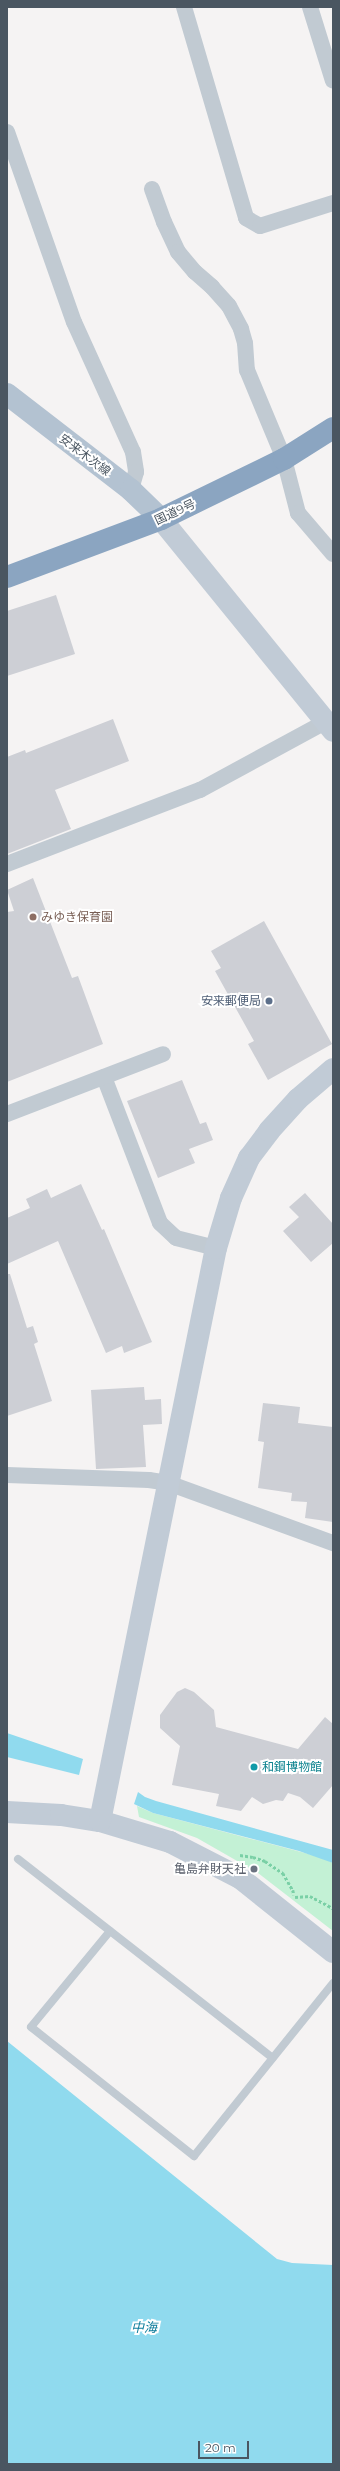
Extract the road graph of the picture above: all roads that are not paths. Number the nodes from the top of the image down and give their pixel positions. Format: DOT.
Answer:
graph roads {
  1 [pos="184,7"];
  2 [pos="310,7"];
  3 [pos="333,81"];
  4 [pos="7,132"];
  5 [pos="152,189"];
  6 [pos="333,203"];
  7 [pos="7,394"];
  8 [pos="333,428"];
  9 [pos="284,459"];
  10 [pos="131,490"];
  11 [pos="161,519"];
  12 [pos="333,554"];
  13 [pos="7,577"];
  14 [pos="329,726"];
  15 [pos="7,864"];
  16 [pos="163,1054"];
  17 [pos="333,1069"];
  18 [pos="104,1077"];
  19 [pos="7,1114"];
  20 [pos="216,1248"];
  21 [pos="7,1475"];
  22 [pos="168,1484"];
  23 [pos="333,1543"];
  24 [pos="7,1812"];
  25 [pos="100,1821"];
  26 [pos="18,1859"];
  27 [pos="110,1931"];
  28 [pos="333,1952"];
  29 [pos="333,1983"];
  30 [pos="272,2058"];
  1 -- 6 [label="street"];
  2 -- 3 [label="street"];
  4 -- 10 [label="street"];
  5 -- 9 [label="street"];
  7 -- 10 [label="main road, 安来木次線"];
  8 -- 9 [label="highway, 国道9号"];
  9 -- 11 [label="highway, 国道9号"];
  9 -- 12 [label="street"];
  10 -- 11 [label="main road, 安来木次線"];
  11 -- 13 [label="highway, 国道9号"];
  11 -- 14 [label="street"];
  14 -- 15 [label="street"];
  16 -- 18 [label="street"];
  17 -- 20 [label="street"];
  18 -- 19 [label="street"];
  18 -- 20 [label="street"];
  20 -- 22 [label="street"];
  21 -- 22 [label="street"];
  22 -- 23 [label="street"];
  22 -- 25 [label="street"];
  24 -- 25 [label="street"];
  25 -- 28 [label="street"];
  26 -- 27 [label="lane"];
  27 -- 30 [label="lane"];
  27 -- 30 [label="lane"];
  29 -- 30 [label="lane"];
}
